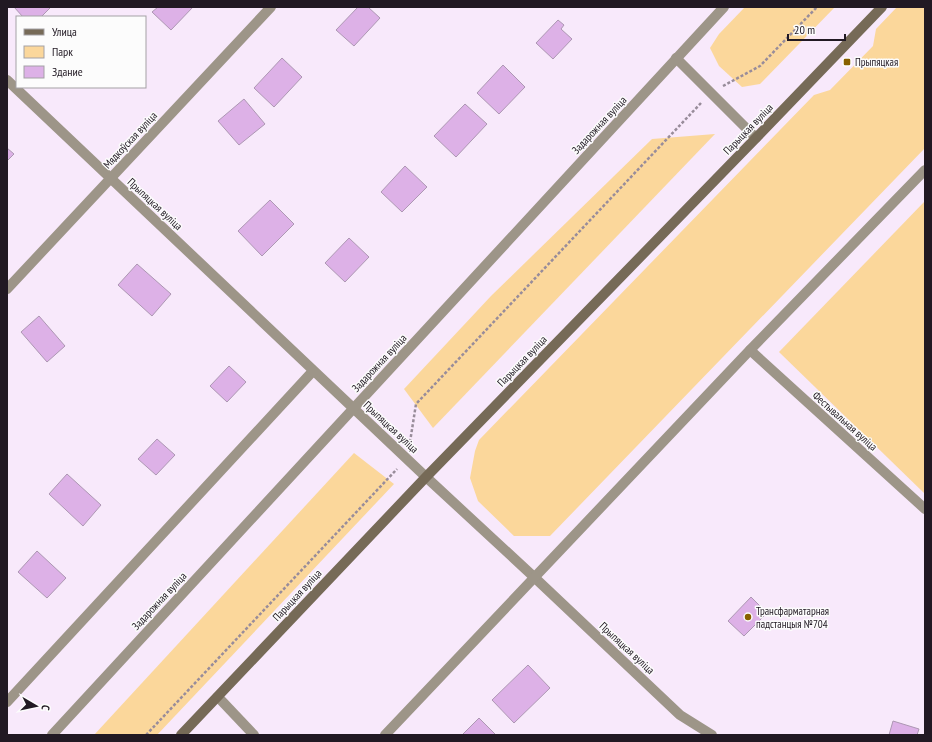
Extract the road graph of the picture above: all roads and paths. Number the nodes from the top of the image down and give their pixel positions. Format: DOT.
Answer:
graph roads {
  1 [pos="271,7"];
  2 [pos="724,7"];
  3 [pos="817,7"];
  4 [pos="882,7"];
  5 [pos="676,58"];
  6 [pos="7,80"];
  7 [pos="710,93"];
  8 [pos="756,138"];
  9 [pos="925,170"];
  10 [pos="111,178"];
  11 [pos="7,289"];
  12 [pos="750,350"];
  13 [pos="313,371"];
  14 [pos="353,408"];
  15 [pos="407,459"];
  16 [pos="426,477"];
  17 [pos="925,509"];
  18 [pos="534,577"];
  19 [pos="218,697"];
  20 [pos="7,702"];
  21 [pos="52,735"];
  22 [pos="146,735"];
  23 [pos="182,735"];
  24 [pos="254,735"];
  25 [pos="385,735"];
  26 [pos="712,735"];
  1 -- 10 [label="street, Мядкоўская вуліца"];
  2 -- 5 [label="street, Задарожная вуліца"];
  3 -- 7 [label="path"];
  4 -- 8 [label="main road, Парыцкая вуліца"];
  5 -- 7 [label="street"];
  5 -- 14 [label="street, Задарожная вуліца"];
  6 -- 10 [label="street, Прыпяцкая вуліца"];
  7 -- 8 [label="street"];
  7 -- 15 [label="path"];
  8 -- 16 [label="main road, Парыцкая вуліца"];
  9 -- 12 [label="street"];
  10 -- 11 [label="street, Мядкоўская вуліца"];
  10 -- 13 [label="street, Прыпяцкая вуліца"];
  12 -- 17 [label="street, Фестывальная вуліца"];
  12 -- 18 [label="street"];
  13 -- 14 [label="street, Прыпяцкая вуліца"];
  13 -- 20 [label="street"];
  14 -- 15 [label="street, Прыпяцкая вуліца"];
  14 -- 21 [label="street, Задарожная вуліца"];
  15 -- 16 [label="street, Прыпяцкая вуліца"];
  15 -- 22 [label="path"];
  16 -- 18 [label="street, Прыпяцкая вуліца"];
  16 -- 19 [label="main road, Парыцкая вуліца"];
  18 -- 25 [label="street"];
  18 -- 26 [label="street, Прыпяцкая вуліца"];
  19 -- 23 [label="main road, Парыцкая вуліца"];
  19 -- 24 [label="street"];
}
